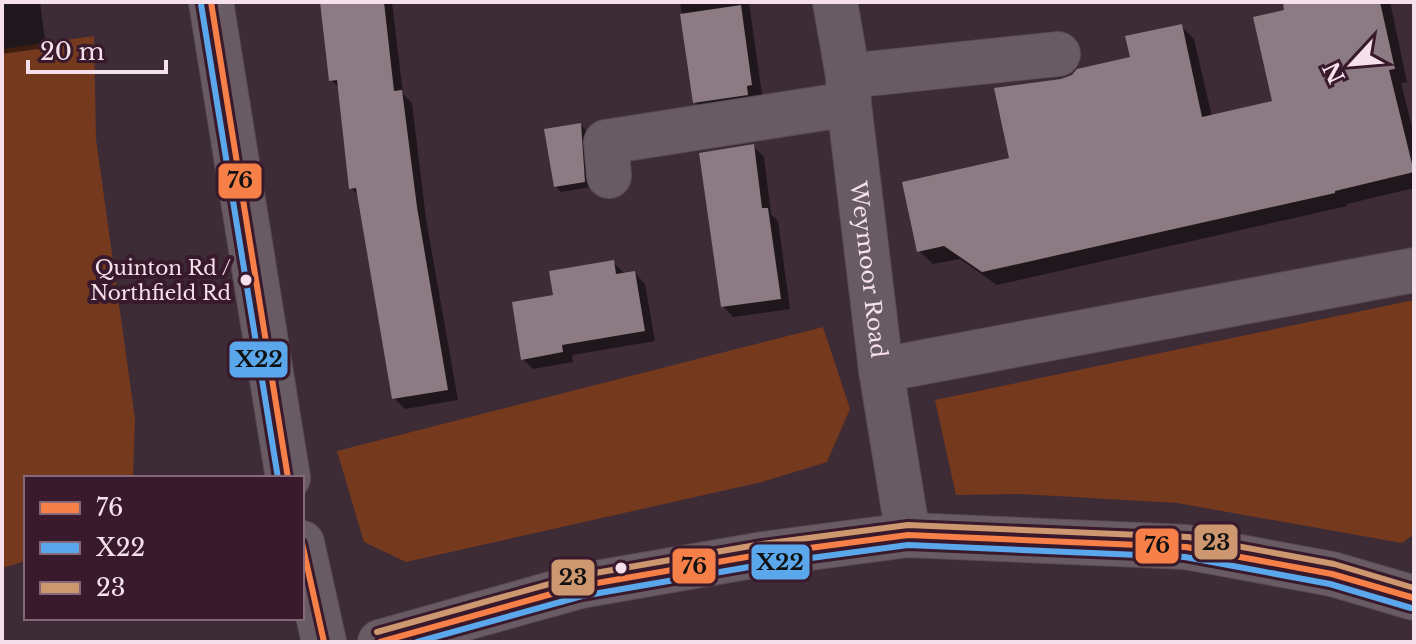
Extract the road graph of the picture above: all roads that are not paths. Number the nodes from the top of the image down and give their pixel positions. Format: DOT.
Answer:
graph roads {
  1 [pos="211,2"];
  2 [pos="835,2"];
  3 [pos="1058,54"];
  4 [pos="848,90"];
  5 [pos="609,176"];
  6 [pos="1414,270"];
  7 [pos="881,370"];
  8 [pos="288,476"];
  9 [pos="908,535"];
  10 [pos="304,552"];
  11 [pos="1414,598"];
  12 [pos="324,642"];
  13 [pos="380,642"];
  1 -- 8 [label="street"];
  2 -- 4 [label="street, Weymoor Road"];
  3 -- 4 [label="street"];
  4 -- 5 [label="street"];
  4 -- 7 [label="street, Weymoor Road"];
  6 -- 7 [label="street"];
  7 -- 9 [label="street, Weymoor Road"];
  9 -- 11 [label="street"];
  9 -- 13 [label="street"];
  10 -- 12 [label="street"];
}
